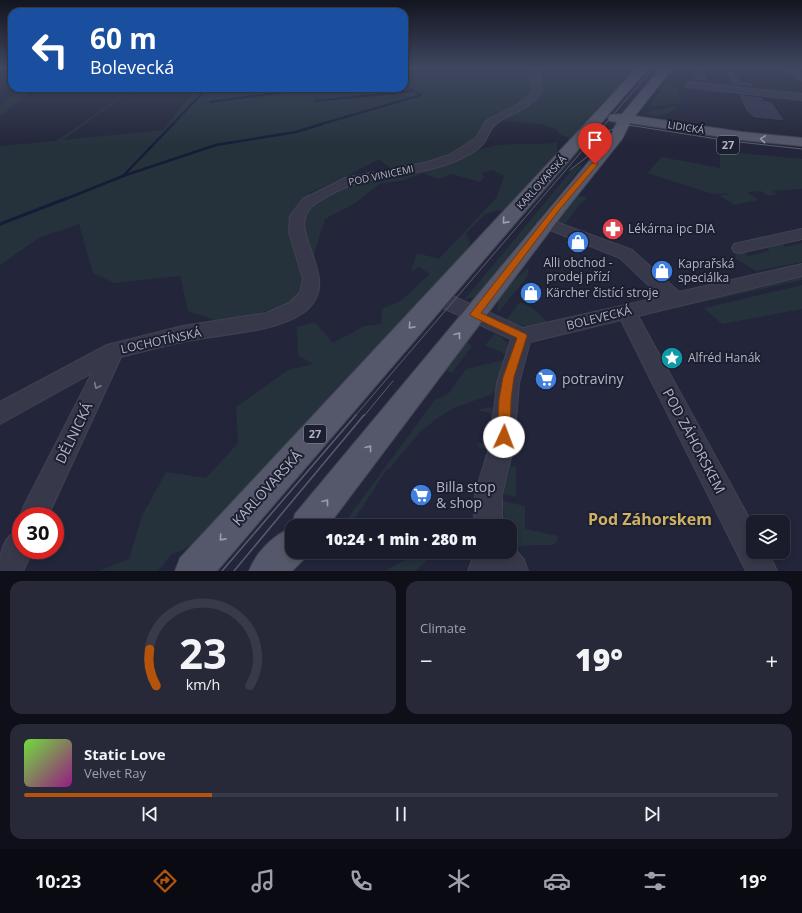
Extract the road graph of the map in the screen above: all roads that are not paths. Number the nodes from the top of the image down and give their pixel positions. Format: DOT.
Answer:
graph roads {
  1 [pos="536,94"];
  2 [pos="620,94"];
  3 [pos="646,94"];
  4 [pos="776,94"];
  5 [pos="802,96"];
  6 [pos="609,106"];
  7 [pos="635,107"];
  8 [pos="595,122"];
  9 [pos="621,125"];
  10 [pos="656,128"];
  11 [pos="802,142"];
  12 [pos="802,154"];
  13 [pos="545,223"];
  14 [pos="802,234"];
  15 [pos="740,248"];
  16 [pos="802,270"];
  17 [pos="437,297"];
  18 [pos="307,299"];
  19 [pos="675,299"];
  20 [pos="626,312"];
  21 [pos="474,314"];
  22 [pos="522,336"];
  23 [pos="114,351"];
  24 [pos="0,414"];
  25 [pos="38,507"];
  26 [pos="313,519"];
  27 [pos="489,519"];
  28 [pos="13,559"];
  29 [pos="7,571"];
  30 [pos="193,571"];
  31 [pos="762,571"];
  1 -- 18 [label="street, POD VINICEMI"];
  2 -- 6 [label="main road, KARLOVARSKÁ"];
  3 -- 7 [label="main road"];
  4 -- 5 [label="street"];
  6 -- 8 [label="main road, KARLOVARSKÁ"];
  6 -- 9 [label="main road"];
  7 -- 9 [label="main road"];
  7 -- 10 [label="main road"];
  8 -- 9 [label="main road, LIDICKÁ / 27"];
  8 -- 17 [label="main road, KARLOVARSKÁ / 27, one-way"];
  9 -- 10 [label="main road, LIDICKÁ / 27"];
  9 -- 10 [label="main road"];
  9 -- 13 [label="main road"];
  11 -- 10 [label="main road, LIDICKÁ / 27, one-way"];
  10 -- 12 [label="main road, LIDICKÁ / 27"];
  13 -- 19 [label="street"];
  13 -- 21 [label="main road"];
  14 -- 15 [label="street"];
  16 -- 19 [label="street, BOLEVECKÁ"];
  17 -- 21 [label="street"];
  17 -- 30 [label="main road, KARLOVARSKÁ / 27, one-way"];
  18 -- 23 [label="street, LOCHOTÍNSKÁ"];
  19 -- 20 [label="street, BOLEVECKÁ"];
  20 -- 22 [label="street, BOLEVECKÁ"];
  20 -- 31 [label="street, POD ZÁHORSKEM"];
  21 -- 22 [label="street"];
  26 -- 21 [label="main road, one-way"];
  22 -- 27 [label="street"];
  23 -- 24 [label="street, LOCHOTÍNSKÁ"];
  23 -- 25 [label="street, DĚLNICKÁ, one-way"];
  28 -- 29 [label="street"];
}
